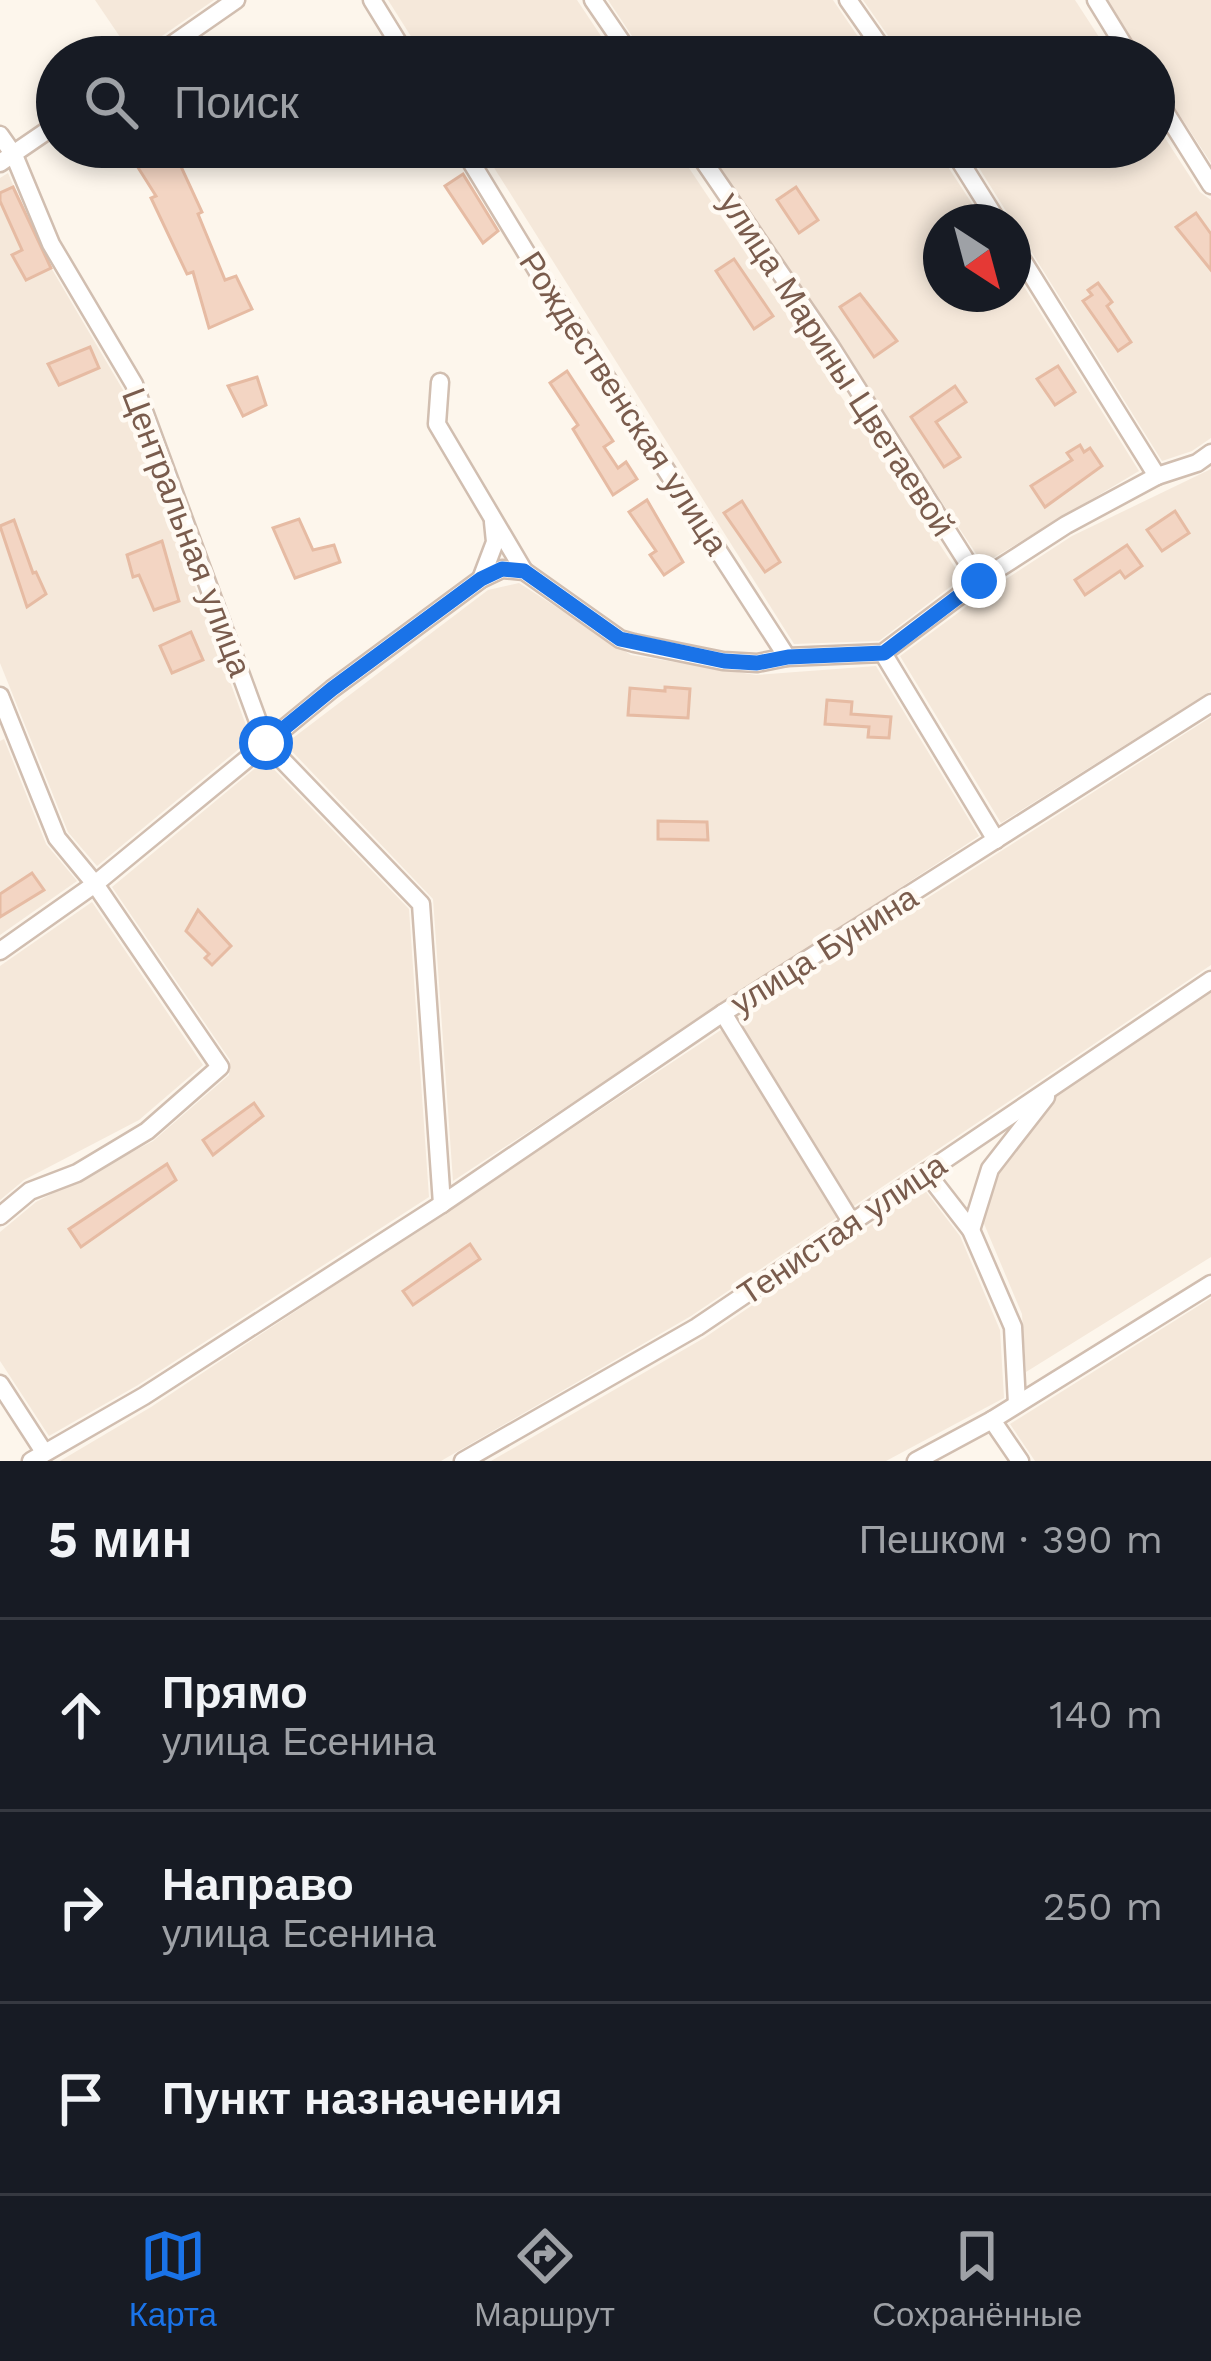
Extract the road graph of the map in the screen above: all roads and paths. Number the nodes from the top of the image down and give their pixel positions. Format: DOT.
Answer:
graph roads {
  1 [pos="236,0"];
  2 [pos="372,0"];
  3 [pos="593,0"];
  4 [pos="848,0"];
  5 [pos="1096,0"];
  6 [pos="184,36"];
  7 [pos="394,36"];
  8 [pos="618,36"];
  9 [pos="873,36"];
  10 [pos="1118,36"];
  11 [pos="1175,128"];
  12 [pos="0,135"];
  13 [pos="36,139"];
  14 [pos="7,159"];
  15 [pos="475,168"];
  16 [pos="708,168"];
  17 [pos="964,168"];
  18 [pos="1211,185"];
  19 [pos="987,204"];
  20 [pos="1031,274"];
  21 [pos="440,382"];
  22 [pos="1211,453"];
  23 [pos="1157,476"];
  24 [pos="492,515"];
  25 [pos="524,571"];
  26 [pos="481,579"];
  27 [pos="979,581"];
  28 [pos="884,653"];
  29 [pos="788,657"];
  30 [pos="0,696"];
  31 [pos="1211,703"];
  32 [pos="5,724"];
  33 [pos="266,743"];
  34 [pos="996,841"];
  35 [pos="95,884"];
  36 [pos="0,951"];
  37 [pos="1211,980"];
  38 [pos="723,1013"];
  39 [pos="1056,1085"];
  40 [pos="926,1172"];
  41 [pos="442,1204"];
  42 [pos="0,1216"];
  43 [pos="852,1222"];
  44 [pos="971,1230"];
  45 [pos="1211,1284"];
  46 [pos="0,1384"];
  47 [pos="1017,1404"];
  48 [pos="992,1420"];
  49 [pos="38,1457"];
  50 [pos="463,1461"];
  51 [pos="916,1461"];
  52 [pos="1020,1461"];
  1 -- 6 [label="street"];
  2 -- 7 [label="street"];
  3 -- 8 [label="street"];
  4 -- 9 [label="street"];
  5 -- 10 [label="street"];
  11 -- 18 [label="street"];
  12 -- 14 [label="street, Центральная улица"];
  13 -- 14 [label="street"];
  14 -- 33 [label="street, Центральная улица"];
  15 -- 29 [label="street, Рождественская улица"];
  16 -- 27 [label="street, улица Марины Цветаевой"];
  17 -- 19 [label="street"];
  20 -- 23 [label="street"];
  21 -- 24 [label="street"];
  22 -- 23 [label="street"];
  23 -- 27 [label="street"];
  24 -- 25 [label="street"];
  24 -- 26 [label="street"];
  25 -- 26 [label="street"];
  25 -- 29 [label="street"];
  26 -- 33 [label="street"];
  27 -- 28 [label="street"];
  28 -- 29 [label="street"];
  28 -- 34 [label="street"];
  30 -- 32 [label="street"];
  31 -- 34 [label="street, улица Бунина"];
  32 -- 35 [label="street"];
  33 -- 35 [label="street"];
  33 -- 41 [label="street"];
  34 -- 38 [label="street, улица Бунина"];
  35 -- 36 [label="street"];
  35 -- 42 [label="street"];
  37 -- 39 [label="street, Тенистая улица"];
  38 -- 41 [label="street, улица Бунина"];
  38 -- 43 [label="street"];
  39 -- 40 [label="street, Тенистая улица"];
  39 -- 44 [label="street"];
  40 -- 43 [label="street, Тенистая улица"];
  40 -- 44 [label="street"];
  41 -- 49 [label="street, улица Бунина"];
  43 -- 50 [label="street, Тенистая улица"];
  44 -- 47 [label="street"];
  45 -- 47 [label="street"];
  46 -- 49 [label="street"];
  47 -- 48 [label="street"];
  48 -- 51 [label="street"];
  48 -- 52 [label="street"];
}
